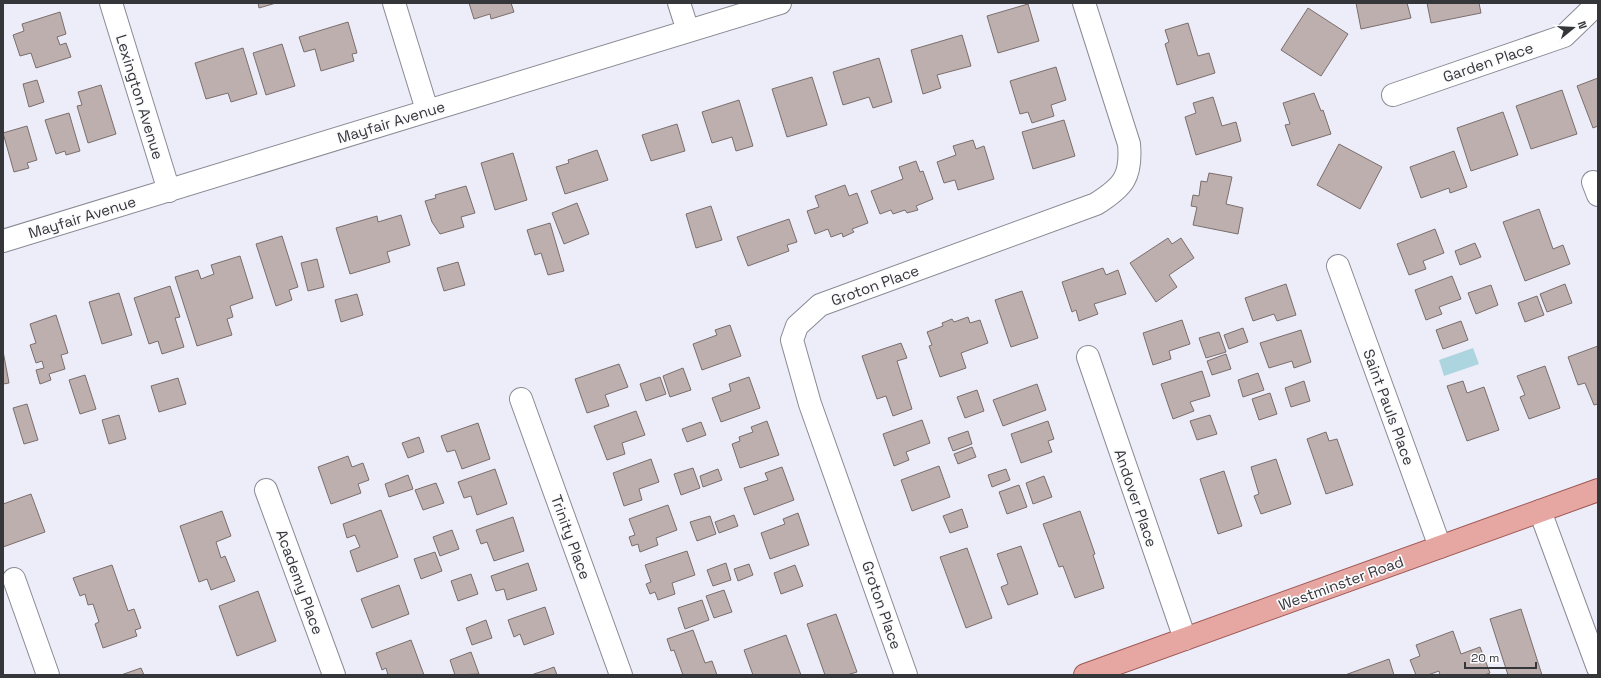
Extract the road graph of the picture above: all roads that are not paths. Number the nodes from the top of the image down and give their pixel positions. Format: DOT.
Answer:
graph roads {
  1 [pos="111,3"];
  2 [pos="394,3"];
  3 [pos="679,3"];
  4 [pos="780,3"];
  5 [pos="1084,3"];
  6 [pos="1595,3"];
  7 [pos="688,31"];
  8 [pos="1393,95"];
  9 [pos="427,110"];
  10 [pos="169,191"];
  11 [pos="3,242"];
  12 [pos="1338,266"];
  13 [pos="1088,357"];
  14 [pos="521,399"];
  15 [pos="266,490"];
  16 [pos="1598,490"];
  17 [pos="1540,511"];
  18 [pos="1440,547"];
  19 [pos="14,579"];
  20 [pos="1185,639"];
  21 [pos="1598,668"];
  22 [pos="48,675"];
  23 [pos="334,675"];
  24 [pos="621,675"];
  25 [pos="906,675"];
  26 [pos="1085,675"];
  1 -- 10 [label="street, Lexington Avenue"];
  2 -- 9 [label="street"];
  3 -- 7 [label="street"];
  4 -- 7 [label="street, Mayfair Avenue"];
  5 -- 25 [label="street, Groton Place"];
  6 -- 8 [label="street, Garden Place"];
  7 -- 9 [label="street, Mayfair Avenue"];
  9 -- 10 [label="street, Mayfair Avenue"];
  10 -- 11 [label="street, Mayfair Avenue"];
  12 -- 18 [label="street, Saint Pauls Place"];
  13 -- 20 [label="street, Andover Place"];
  14 -- 24 [label="street, Trinity Place"];
  15 -- 23 [label="street, Academy Place"];
  16 -- 17 [label="main road, Westminster Road"];
  17 -- 18 [label="main road, Westminster Road"];
  17 -- 21 [label="street"];
  18 -- 20 [label="main road, Westminster Road"];
  19 -- 22 [label="street"];
  20 -- 26 [label="main road, Westminster Road"];
}
